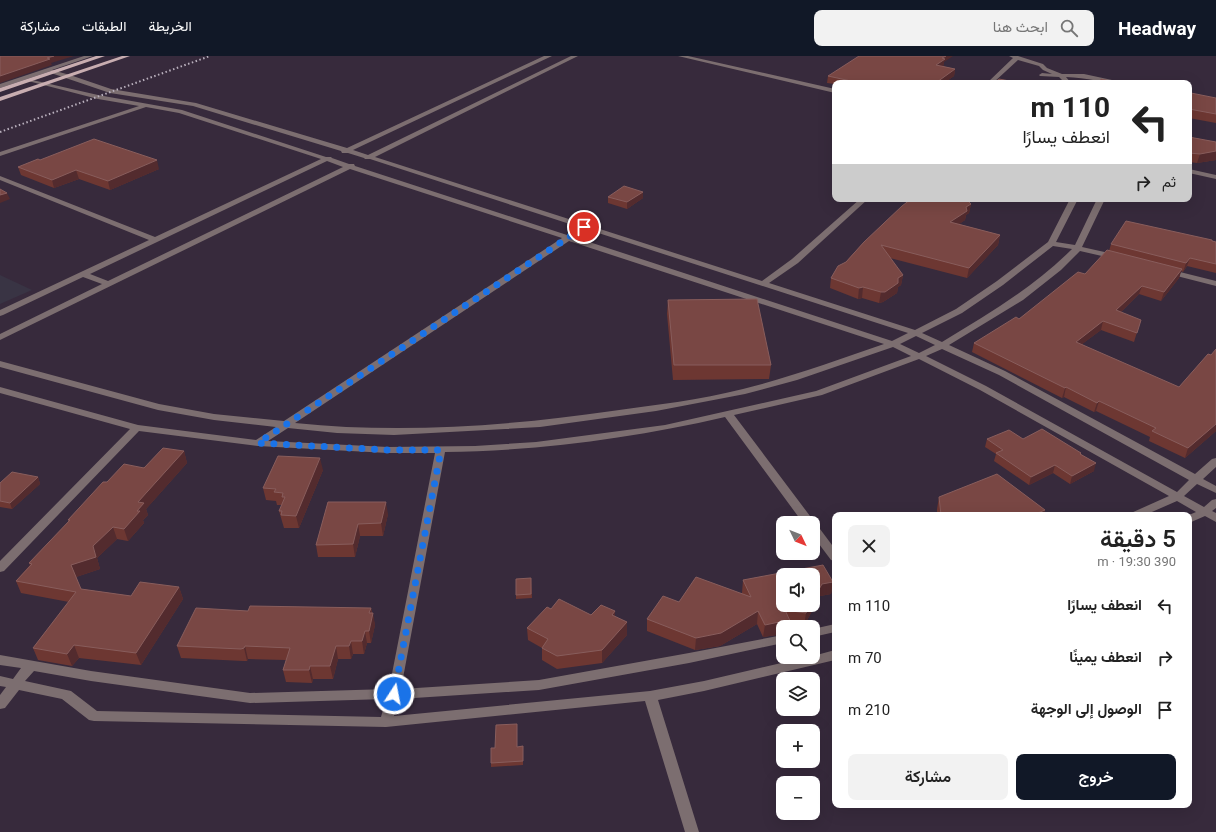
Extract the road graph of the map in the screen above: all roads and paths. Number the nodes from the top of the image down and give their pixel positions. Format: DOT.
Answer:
graph roads {
  1 [pos="90,56"];
  2 [pos="102,56"];
  3 [pos="127,56"];
  4 [pos="549,56"];
  5 [pos="575,56"];
  6 [pos="681,56"];
  7 [pos="1014,57"];
  8 [pos="53,72"];
  9 [pos="1044,72"];
  10 [pos="1059,74"];
  11 [pos="68,76"];
  12 [pos="30,80"];
  13 [pos="993,80"];
  14 [pos="1046,80"];
  15 [pos="1065,80"];
  16 [pos="1106,80"];
  17 [pos="45,84"];
  18 [pos="0,86"];
  19 [pos="832,89"];
  20 [pos="0,90"];
  21 [pos="0,99"];
  22 [pos="163,99"];
  23 [pos="146,105"];
  24 [pos="346,151"];
  25 [pos="0,154"];
  26 [pos="369,158"];
  27 [pos="326,160"];
  28 [pos="349,166"];
  29 [pos="1192,172"];
  30 [pos="1216,177"];
  31 [pos="0,178"];
  32 [pos="861,202"];
  33 [pos="1072,202"];
  34 [pos="1100,202"];
  35 [pos="584,227"];
  36 [pos="566,238"];
  37 [pos="156,240"];
  38 [pos="1051,243"];
  39 [pos="1078,248"];
  40 [pos="1124,260"];
  41 [pos="1162,270"];
  42 [pos="83,274"];
  43 [pos="109,284"];
  44 [pos="763,284"];
  45 [pos="1216,284"];
  46 [pos="0,314"];
  47 [pos="916,332"];
  48 [pos="0,337"];
  49 [pos="893,344"];
  50 [pos="944,345"];
  51 [pos="920,356"];
  52 [pos="0,364"];
  53 [pos="0,390"];
  54 [pos="728,414"];
  55 [pos="283,425"];
  56 [pos="137,428"];
  57 [pos="258,443"];
  58 [pos="441,450"];
  59 [pos="1216,461"];
  60 [pos="1196,479"];
  61 [pos="1216,490"];
  62 [pos="1178,496"];
  63 [pos="1216,502"];
  64 [pos="1142,512"];
  65 [pos="1205,512"];
  66 [pos="804,516"];
  67 [pos="1192,518"];
  68 [pos="1216,518"];
  69 [pos="820,537"];
  70 [pos="832,553"];
  71 [pos="0,568"];
  72 [pos="832,629"];
  73 [pos="820,631"];
  74 [pos="776,640"];
  75 [pos="832,656"];
  76 [pos="0,660"];
  77 [pos="31,665"];
  78 [pos="0,681"];
  79 [pos="14,684"];
  80 [pos="394,694"];
  81 [pos="650,696"];
  82 [pos="0,704"];
  83 [pos="386,722"];
  84 [pos="692,832"];
  1 -- 18 [label="street"];
  2 -- 8 [label="main road"];
  3 -- 11 [label="main road"];
  4 -- 24 [label="street"];
  5 -- 26 [label="street"];
  6 -- 19 [label="street"];
  7 -- 9 [label="street"];
  7 -- 13 [label="street"];
  8 -- 11 [label="street"];
  8 -- 12 [label="main road"];
  9 -- 10 [label="street"];
  9 -- 14 [label="street"];
  10 -- 15 [label="street"];
  10 -- 16 [label="street"];
  11 -- 17 [label="main road"];
  11 -- 22 [label="street"];
  12 -- 17 [label="street"];
  12 -- 20 [label="main road"];
  17 -- 21 [label="main road"];
  17 -- 23 [label="street"];
  22 -- 23 [label="street"];
  22 -- 24 [label="street"];
  23 -- 25 [label="street"];
  23 -- 27 [label="street"];
  24 -- 26 [label="street"];
  24 -- 27 [label="street"];
  26 -- 28 [label="street"];
  26 -- 35 [label="street"];
  27 -- 28 [label="street"];
  27 -- 37 [label="street"];
  28 -- 36 [label="street"];
  28 -- 43 [label="street"];
  29 -- 30 [label="street"];
  31 -- 37 [label="street"];
  32 -- 44 [label="street"];
  33 -- 38 [label="street"];
  34 -- 39 [label="street"];
  35 -- 36 [label="street"];
  35 -- 44 [label="street"];
  36 -- 49 [label="street"];
  36 -- 55 [label="street"];
  37 -- 42 [label="street"];
  38 -- 39 [label="street"];
  38 -- 47 [label="street"];
  39 -- 40 [label="street"];
  39 -- 50 [label="street"];
  41 -- 45 [label="street"];
  42 -- 43 [label="street"];
  42 -- 46 [label="street"];
  43 -- 48 [label="street"];
  44 -- 47 [label="street"];
  47 -- 49 [label="street"];
  47 -- 50 [label="street"];
  49 -- 51 [label="street"];
  49 -- 55 [label="street"];
  50 -- 51 [label="street"];
  50 -- 60 [label="street"];
  51 -- 54 [label="street"];
  51 -- 62 [label="street"];
  52 -- 55 [label="street"];
  53 -- 56 [label="street"];
  54 -- 58 [label="street"];
  54 -- 66 [label="street"];
  55 -- 57 [label="street"];
  56 -- 57 [label="street"];
  56 -- 71 [label="street"];
  57 -- 58 [label="street"];
  58 -- 80 [label="street"];
  59 -- 60 [label="street"];
  60 -- 61 [label="street"];
  60 -- 62 [label="street"];
  62 -- 64 [label="street"];
  62 -- 65 [label="street"];
  63 -- 65 [label="street"];
  65 -- 67 [label="street"];
  65 -- 68 [label="street"];
  69 -- 70 [label="street"];
  72 -- 73 [label="street"];
  74 -- 80 [label="street"];
  75 -- 81 [label="street"];
  76 -- 77 [label="street"];
  77 -- 79 [label="street"];
  77 -- 80 [label="street"];
  78 -- 79 [label="street"];
  79 -- 82 [label="street"];
  79 -- 83 [label="street"];
  80 -- 83 [label="street"];
  81 -- 83 [label="street"];
  81 -- 84 [label="street"];
}
